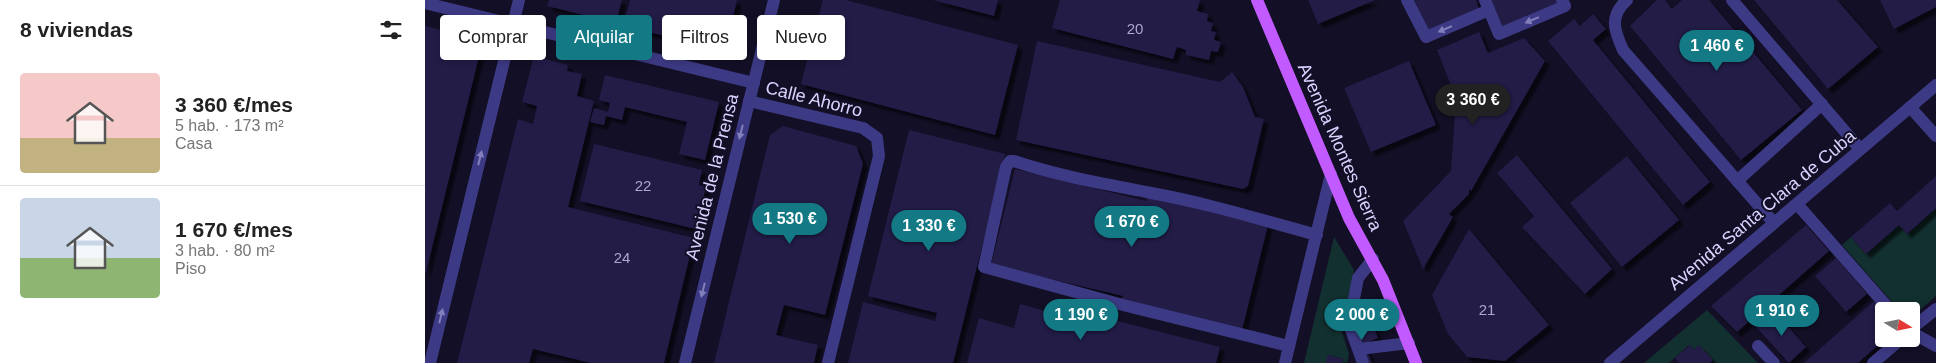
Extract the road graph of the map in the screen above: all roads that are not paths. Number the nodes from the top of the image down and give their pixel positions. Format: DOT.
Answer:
graph roads {
  1 [pos="519,0"];
  2 [pos="774,0"];
  3 [pos="1257,0"];
  4 [pos="1407,0"];
  5 [pos="1627,0"];
  6 [pos="1732,0"];
  7 [pos="425,3"];
  8 [pos="1563,3"];
  9 [pos="1487,5"];
  10 [pos="473,15"];
  11 [pos="515,15"];
  12 [pos="546,33"];
  13 [pos="504,60"];
  14 [pos="753,83"];
  15 [pos="1936,85"];
  16 [pos="749,100"];
  17 [pos="1822,104"];
  18 [pos="1910,107"];
  19 [pos="1936,136"];
  20 [pos="1860,149"];
  21 [pos="1331,174"];
  22 [pos="1737,181"];
  23 [pos="1797,204"];
  24 [pos="1774,223"];
  25 [pos="1317,235"];
  26 [pos="1373,259"];
  27 [pos="1883,302"];
  28 [pos="1936,308"];
  29 [pos="1920,323"];
  30 [pos="1920,336"];
  31 [pos="1409,343"];
  32 [pos="1289,346"];
  33 [pos="1758,346"];
  34 [pos="1936,346"];
  35 [pos="1890,348"];
  36 [pos="1359,349"];
  37 [pos="430,363"];
  38 [pos="685,363"];
  39 [pos="829,363"];
  40 [pos="1285,363"];
  41 [pos="1363,363"];
  42 [pos="1416,363"];
  43 [pos="1611,363"];
  44 [pos="1773,363"];
  45 [pos="1873,363"];
  1 -- 11 [label="street"];
  2 -- 14 [label="street, Avenida de la Prensa"];
  3 -- 21 [label="main road, Avenida Montes Sierra"];
  9 -- 4 [label="street, one-way"];
  5 -- 22 [label="street"];
  6 -- 17 [label="street"];
  7 -- 10 [label="street"];
  8 -- 9 [label="street, one-way"];
  12 -- 14 [label="street"];
  37 -- 13 [label="street, one-way"];
  14 -- 16 [label="street, Avenida de la Prensa"];
  15 -- 18 [label="street, Avenida Santa Clara de Cuba"];
  16 -- 38 [label="street, Avenida de la Prensa, one-way"];
  16 -- 39 [label="street, Calle Ahorro"];
  17 -- 20 [label="street"];
  17 -- 22 [label="street"];
  18 -- 19 [label="street"];
  18 -- 20 [label="street, Avenida Santa Clara de Cuba"];
  20 -- 23 [label="street, Avenida Santa Clara de Cuba"];
  21 -- 25 [label="street"];
  21 -- 26 [label="main road, Avenida Montes Sierra"];
  22 -- 24 [label="street"];
  23 -- 24 [label="street, Avenida Santa Clara de Cuba"];
  23 -- 27 [label="street"];
  24 -- 43 [label="street, Avenida Santa Clara de Cuba"];
  25 -- 32 [label="street"];
  25 -- 32 [label="street"];
  26 -- 31 [label="main road, Avenida Montes Sierra"];
  26 -- 36 [label="street"];
  28 -- 29 [label="street"];
  30 -- 34 [label="street"];
  31 -- 36 [label="street"];
  31 -- 42 [label="main road, Avenida Montes Sierra"];
  32 -- 40 [label="street"];
  33 -- 44 [label="street"];
  35 -- 45 [label="street"];
  36 -- 41 [label="street"];
}
